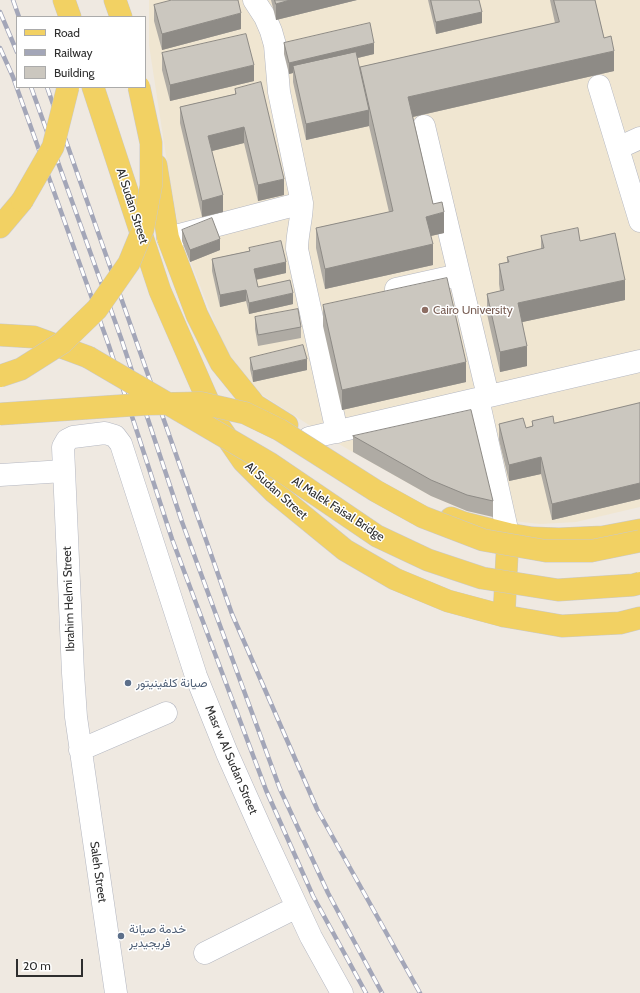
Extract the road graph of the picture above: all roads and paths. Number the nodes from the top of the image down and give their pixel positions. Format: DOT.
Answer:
graph roads {
  1 [pos="64,0"];
  2 [pos="73,0"];
  3 [pos="115,0"];
  4 [pos="131,0"];
  5 [pos="254,0"];
  6 [pos="70,16"];
  7 [pos="75,16"];
  8 [pos="121,16"];
  9 [pos="134,16"];
  10 [pos="599,86"];
  11 [pos="68,88"];
  12 [pos="93,88"];
  13 [pos="139,88"];
  14 [pos="144,88"];
  15 [pos="424,126"];
  16 [pos="640,138"];
  17 [pos="618,148"];
  18 [pos="302,203"];
  19 [pos="640,221"];
  20 [pos="0,227"];
  21 [pos="168,238"];
  22 [pos="459,275"];
  23 [pos="377,294"];
  24 [pos="332,304"];
  25 [pos="310,309"];
  26 [pos="0,335"];
  27 [pos="640,361"];
  28 [pos="0,376"];
  29 [pos="483,398"];
  30 [pos="0,414"];
  31 [pos="337,432"];
  32 [pos="309,438"];
  33 [pos="63,447"];
  34 [pos="64,471"];
  35 [pos="0,476"];
  36 [pos="640,530"];
  37 [pos="508,534"];
  38 [pos="640,541"];
  39 [pos="640,583"];
  40 [pos="504,616"];
  41 [pos="640,618"];
  42 [pos="166,713"];
  43 [pos="80,750"];
  44 [pos="297,907"];
  45 [pos="205,953"];
  46 [pos="116,993"];
  47 [pos="342,993"];
  1 -- 6 [label="main road"];
  2 -- 7 [label="main road"];
  3 -- 8 [label="main road"];
  4 -- 9 [label="main road"];
  5 -- 18 [label="street"];
  10 -- 17 [label="street"];
  11 -- 20 [label="main road, bridge"];
  12 -- 40 [label="main road, Al Sudan Street"];
  13 -- 28 [label="main road, bridge"];
  14 -- 21 [label="main road, Al Sudan Street"];
  15 -- 22 [label="street"];
  16 -- 17 [label="street"];
  17 -- 19 [label="street"];
  18 -- 21 [label="street"];
  18 -- 25 [label="street"];
  21 -- 32 [label="main road, Al Sudan Street"];
  22 -- 23 [label="street"];
  22 -- 29 [label="street"];
  24 -- 25 [label="street"];
  25 -- 31 [label="street"];
  26 -- 39 [label="main road, Al Malek Faisal Bridge, bridge"];
  27 -- 29 [label="street"];
  29 -- 31 [label="street"];
  29 -- 37 [label="street"];
  30 -- 38 [label="main road, bridge"];
  31 -- 32 [label="street"];
  32 -- 37 [label="main road, Al Sudan Street"];
  33 -- 34 [label="street, Ibrahim Helmi Street"];
  33 -- 44 [label="street, Masr w Al Sudan Street"];
  34 -- 35 [label="street"];
  34 -- 43 [label="street, Ibrahim Helmi Street"];
  36 -- 37 [label="main road, Al Sudan Street"];
  37 -- 40 [label="main road"];
  40 -- 41 [label="main road, Al Sudan Street"];
  42 -- 43 [label="street"];
  43 -- 46 [label="street, Saleh Street"];
  44 -- 45 [label="street"];
  44 -- 47 [label="street, Masr w Al Sudan Street"];
}
